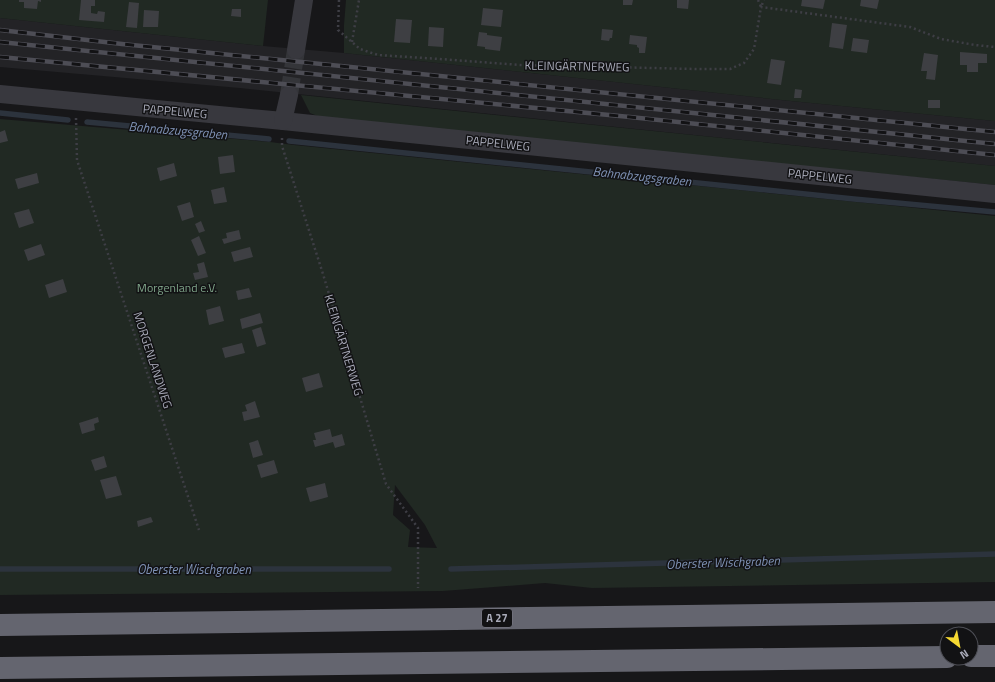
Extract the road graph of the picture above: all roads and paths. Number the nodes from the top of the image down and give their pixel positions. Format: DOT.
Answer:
graph roads {
  1 [pos="304,0"];
  2 [pos="338,0"];
  3 [pos="359,0"];
  4 [pos="758,0"];
  5 [pos="764,0"];
  6 [pos="761,7"];
  7 [pos="352,43"];
  8 [pos="995,47"];
  9 [pos="296,50"];
  10 [pos="0,94"];
  11 [pos="289,95"];
  12 [pos="75,102"];
  13 [pos="283,121"];
  14 [pos="995,194"];
  15 [pos="199,530"];
  16 [pos="418,588"];
  17 [pos="995,612"];
  18 [pos="0,625"];
  19 [pos="979,656"];
  20 [pos="995,656"];
  21 [pos="939,657"];
  22 [pos="0,668"];
  1 -- 9 [label="street"];
  2 -- 7 [label="path, KLEINGÄRTNERWEG"];
  3 -- 7 [label="path"];
  4 -- 6 [label="path"];
  5 -- 6 [label="path, KLEINGÄRTNERWEG"];
  6 -- 7 [label="path, KLEINGÄRTNERWEG"];
  6 -- 8 [label="path"];
  10 -- 12 [label="street, PAPPELWEG"];
  11 -- 13 [label="street"];
  12 -- 13 [label="street, PAPPELWEG"];
  12 -- 15 [label="path, MORGENLANDWEG"];
  13 -- 14 [label="street, PAPPELWEG"];
  13 -- 16 [label="path, KLEINGÄRTNERWEG"];
  17 -- 18 [label="highway, A 27"];
  19 -- 20 [label="highway"];
  21 -- 22 [label="highway"];
}
